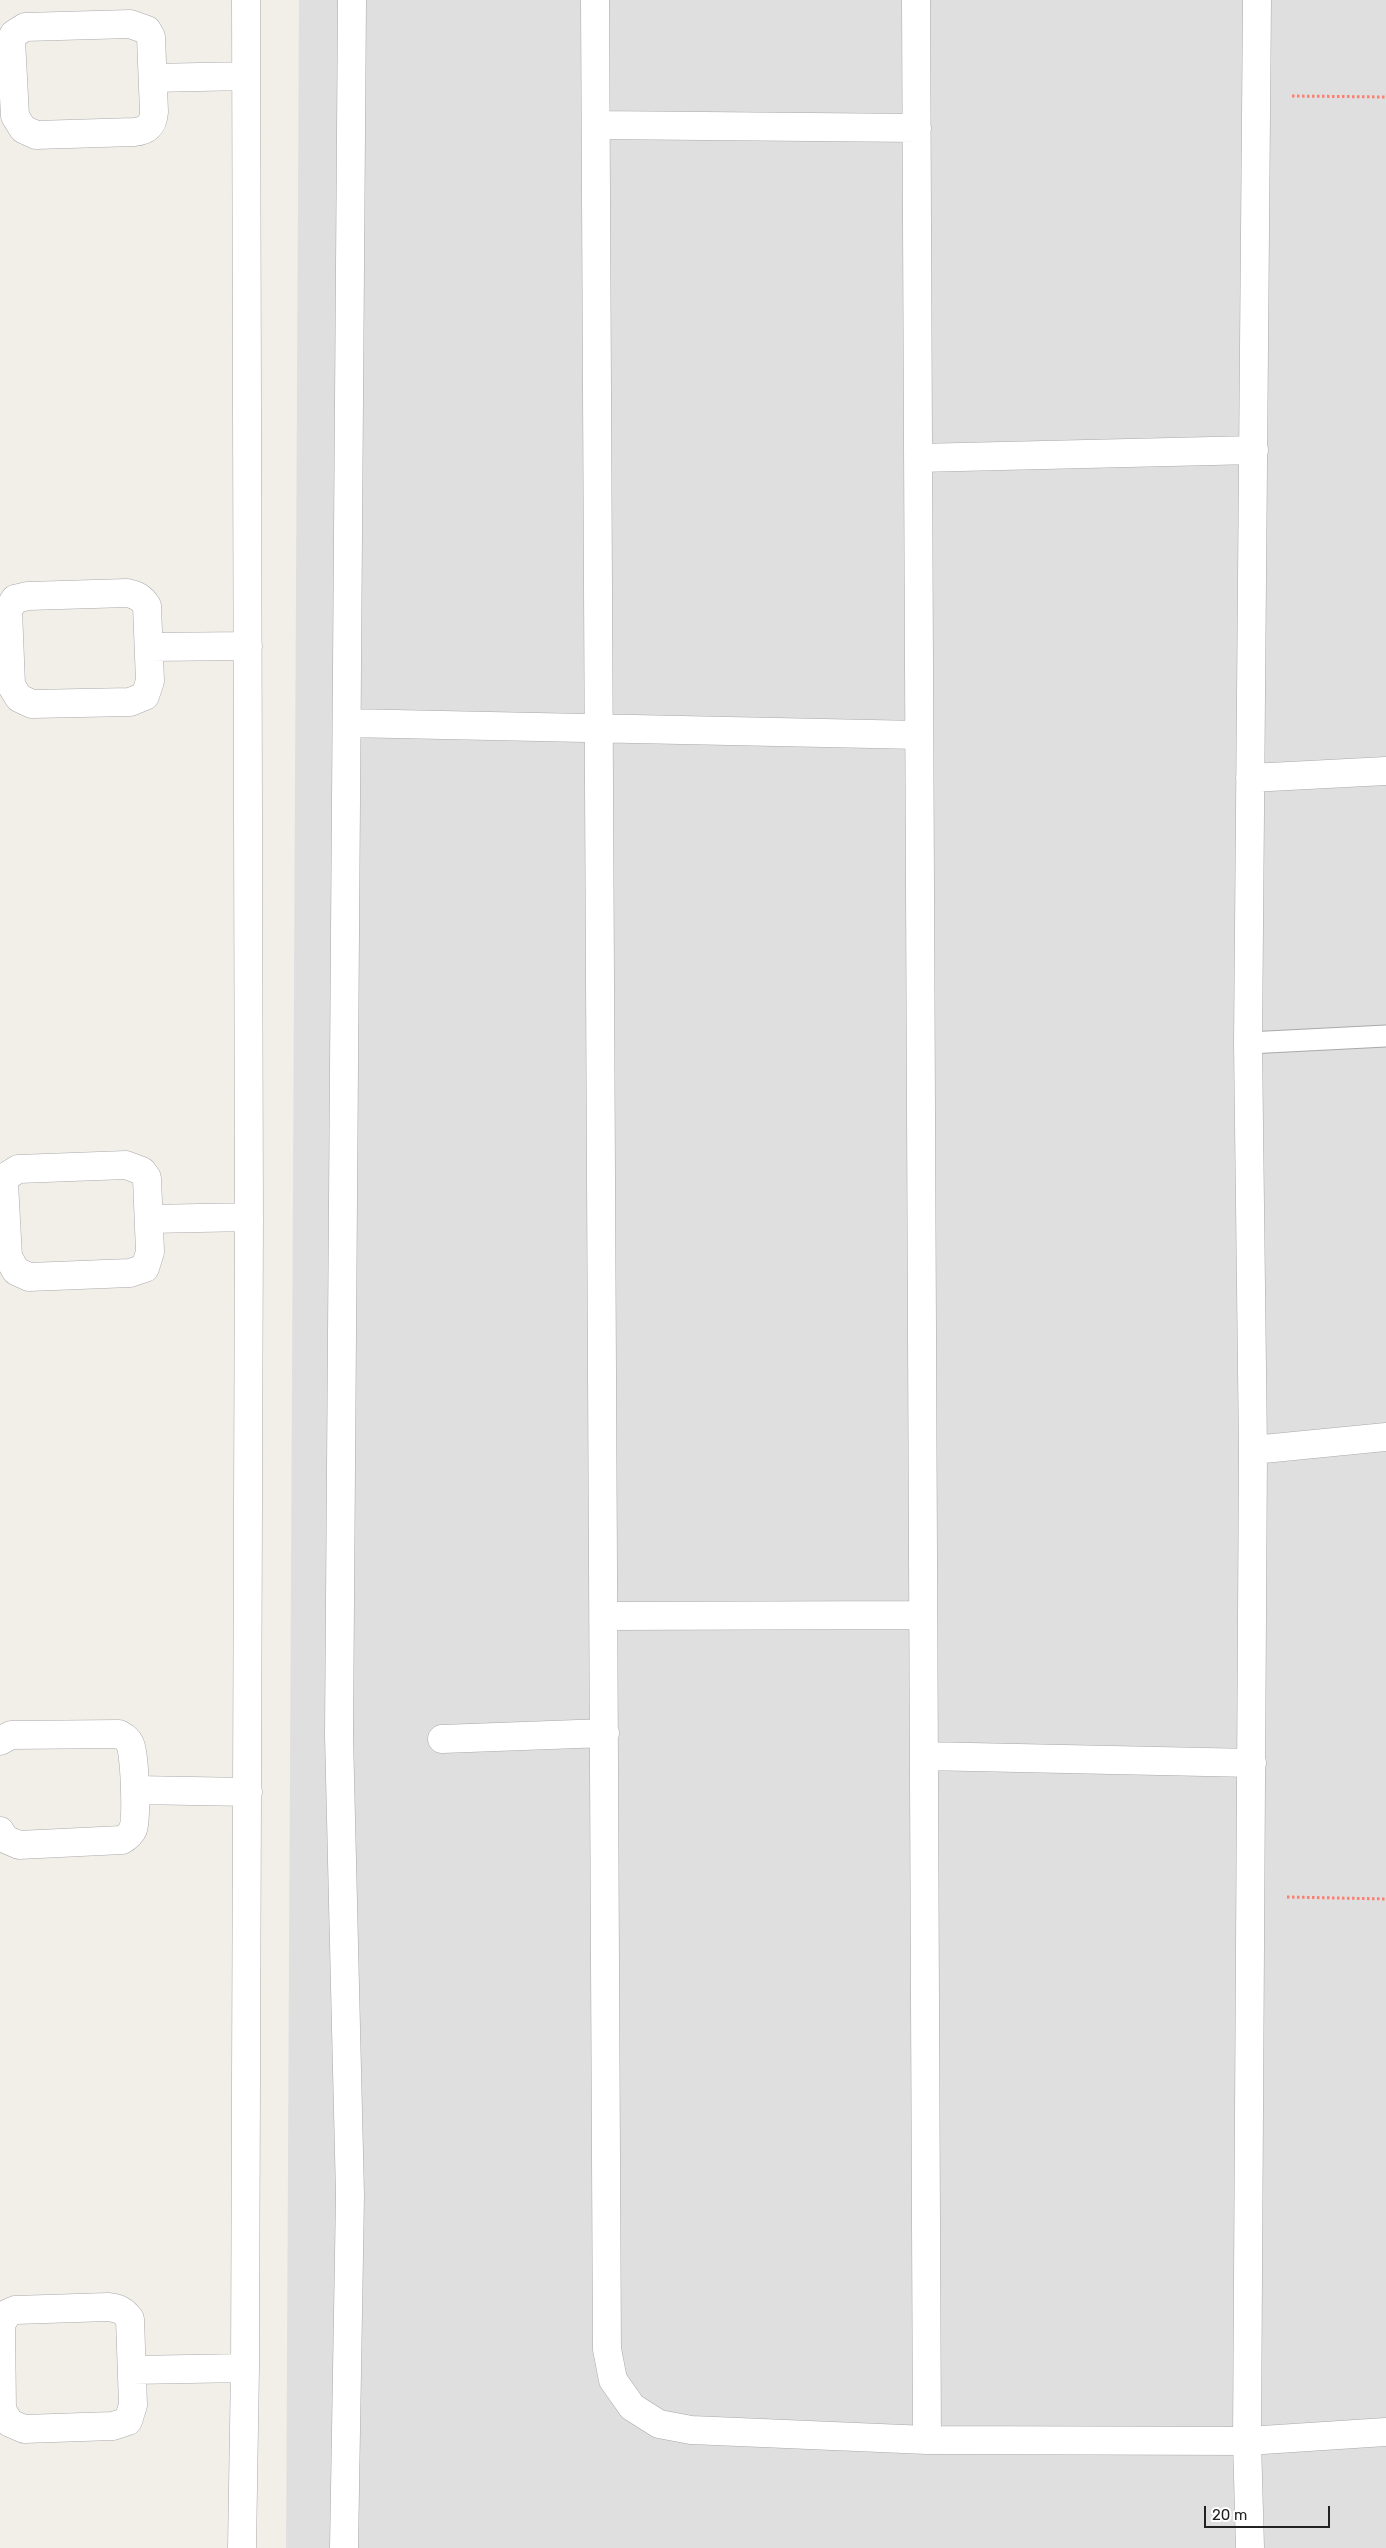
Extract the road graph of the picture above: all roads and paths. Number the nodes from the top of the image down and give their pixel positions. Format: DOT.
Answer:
graph roads {
  1 [pos="246,0"];
  2 [pos="352,0"];
  3 [pos="595,0"];
  4 [pos="916,0"];
  5 [pos="1257,0"];
  6 [pos="246,76"];
  7 [pos="153,78"];
  8 [pos="1256,96"];
  9 [pos="1386,97"];
  10 [pos="597,125"];
  11 [pos="917,128"];
  12 [pos="1254,450"];
  13 [pos="918,458"];
  14 [pos="248,646"];
  15 [pos="149,647"];
  16 [pos="347,724"];
  17 [pos="600,728"];
  18 [pos="919,734"];
  19 [pos="1386,771"];
  20 [pos="1250,778"];
  21 [pos="1386,1036"];
  22 [pos="1248,1043"];
  23 [pos="250,1217"];
  24 [pos="150,1219"];
  25 [pos="1386,1437"];
  26 [pos="1254,1450"];
  27 [pos="923,1615"];
  28 [pos="604,1616"];
  29 [pos="605,1733"];
  30 [pos="442,1739"];
  31 [pos="0,1741"];
  32 [pos="924,1756"];
  33 [pos="1252,1763"];
  34 [pos="135,1790"];
  35 [pos="248,1792"];
  36 [pos="0,1831"];
  37 [pos="1252,1896"];
  38 [pos="1386,1899"];
  39 [pos="245,2368"];
  40 [pos="132,2370"];
  41 [pos="1386,2432"];
  42 [pos="927,2440"];
  43 [pos="1247,2441"];
  44 [pos="242,2548"];
  45 [pos="344,2548"];
  46 [pos="1250,2548"];
  1 -- 6 [label="street"];
  2 -- 16 [label="street"];
  3 -- 10 [label="street"];
  4 -- 11 [label="street"];
  5 -- 8 [label="street"];
  6 -- 7 [label="street"];
  6 -- 14 [label="street"];
  7 -- 7 [label="street"];
  8 -- 9 [label="path"];
  8 -- 12 [label="street"];
  10 -- 11 [label="street"];
  10 -- 17 [label="street"];
  11 -- 13 [label="street"];
  12 -- 13 [label="street"];
  12 -- 20 [label="street"];
  13 -- 18 [label="street"];
  14 -- 15 [label="street"];
  14 -- 23 [label="street"];
  15 -- 15 [label="street"];
  16 -- 17 [label="street"];
  16 -- 45 [label="street"];
  17 -- 18 [label="street"];
  17 -- 28 [label="street"];
  18 -- 27 [label="street"];
  19 -- 20 [label="street"];
  20 -- 22 [label="street"];
  21 -- 22 [label="lane"];
  22 -- 26 [label="street"];
  23 -- 24 [label="street"];
  23 -- 35 [label="street"];
  24 -- 24 [label="street"];
  25 -- 26 [label="street"];
  26 -- 33 [label="street"];
  27 -- 28 [label="street"];
  27 -- 32 [label="street"];
  28 -- 29 [label="street"];
  29 -- 30 [label="street"];
  29 -- 42 [label="street"];
  31 -- 34 [label="street"];
  32 -- 33 [label="street"];
  32 -- 42 [label="street"];
  33 -- 37 [label="street"];
  34 -- 35 [label="street"];
  34 -- 36 [label="street"];
  35 -- 39 [label="street"];
  37 -- 38 [label="path"];
  37 -- 43 [label="street"];
  39 -- 40 [label="street"];
  39 -- 44 [label="street"];
  40 -- 40 [label="street"];
  41 -- 43 [label="street"];
  42 -- 43 [label="street"];
  43 -- 46 [label="street"];
}
